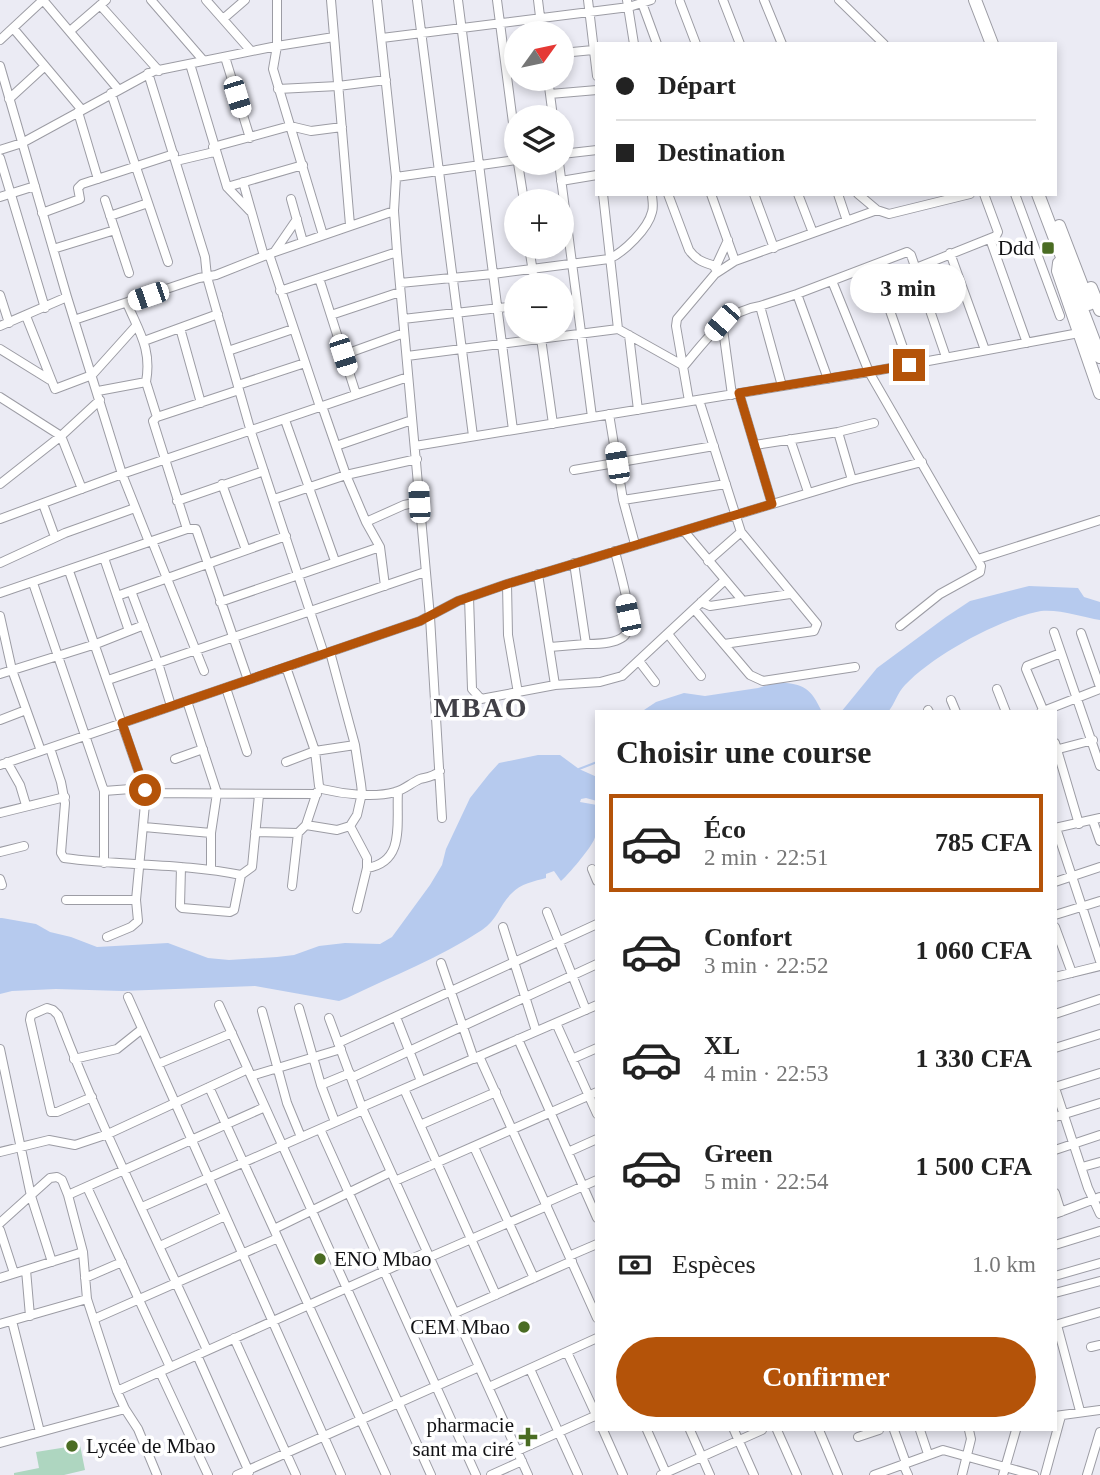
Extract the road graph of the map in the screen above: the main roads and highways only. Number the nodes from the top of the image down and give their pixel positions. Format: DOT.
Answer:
graph roads {
  1 [pos="966,0"];
  2 [pos="975,0"];
  3 [pos="982,42"];
  4 [pos="991,42"];
  5 [pos="1039,196"];
  6 [pos="1047,196"];
  7 [pos="1065,254"];
  8 [pos="1100,310"];
  9 [pos="1100,334"];
  10 [pos="1100,357"];
  11 [pos="1100,393"];
  1 -- 3 [label="highway"];
  2 -- 4 [label="highway"];
  5 -- 7 [label="highway"];
  6 -- 7 [label="highway"];
  7 -- 8 [label="highway"];
  7 -- 9 [label="highway"];
  7 -- 10 [label="highway"];
  7 -- 11 [label="highway"];
}
